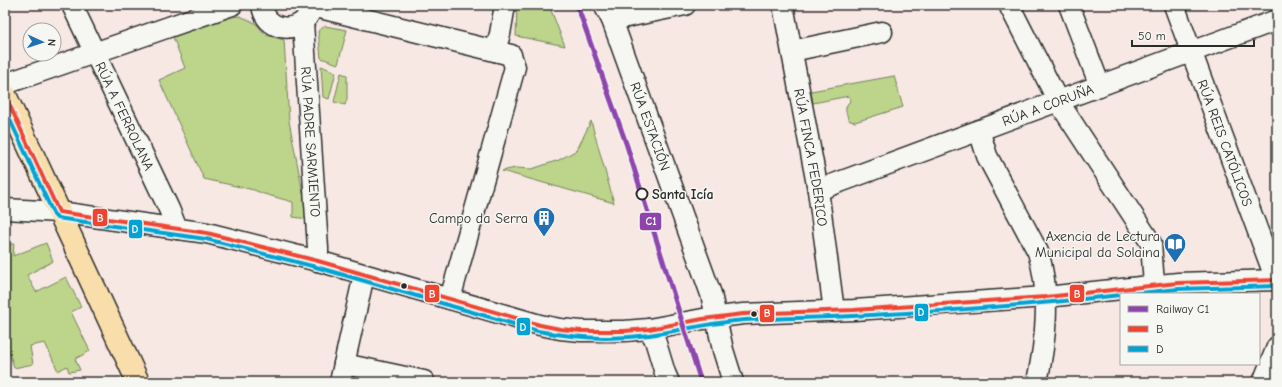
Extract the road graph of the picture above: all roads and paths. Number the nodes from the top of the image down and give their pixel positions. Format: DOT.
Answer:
graph roads {
  1 [pos="72,5"];
  2 [pos="505,5"];
  3 [pos="686,5"];
  4 [pos="783,5"];
  5 [pos="1009,5"];
  6 [pos="1069,5"];
  7 [pos="1174,5"];
  8 [pos="229,6"];
  9 [pos="264,10"];
  10 [pos="309,11"];
  11 [pos="608,12"];
  12 [pos="1277,20"];
  13 [pos="882,32"];
  14 [pos="792,51"];
  15 [pos="1192,51"];
  16 [pos="95,53"];
  17 [pos="503,53"];
  18 [pos="5,84"];
  19 [pos="1100,86"];
  20 [pos="5,95"];
  21 [pos="1058,101"];
  22 [pos="979,130"];
  23 [pos="818,190"];
  24 [pos="5,209"];
  25 [pos="59,212"];
  26 [pos="177,229"];
  27 [pos="318,261"];
  28 [pos="364,275"];
  29 [pos="1277,280"];
  30 [pos="1154,285"];
  31 [pos="1046,297"];
  32 [pos="450,299"];
  33 [pos="834,311"];
  34 [pos="710,318"];
  35 [pos="651,328"];
  36 [pos="1277,347"];
  37 [pos="342,373"];
  38 [pos="424,381"];
  39 [pos="138,382"];
  40 [pos="669,382"];
  41 [pos="733,382"];
  42 [pos="1037,382"];
  43 [pos="1263,382"];
  1 -- 16 [label="street, RÚA A FERROLANA"];
  2 -- 17 [label="street"];
  3 -- 11 [label="street"];
  4 -- 14 [label="street, RÚA FINCA FEDERICO"];
  5 -- 21 [label="street"];
  6 -- 19 [label="street"];
  7 -- 15 [label="street, RÚA REIS CATÓLICOS"];
  8 -- 9 [label="street"];
  8 -- 16 [label="street"];
  9 -- 10 [label="street"];
  10 -- 17 [label="street"];
  10 -- 27 [label="street, RÚA PADRE SARMIENTO"];
  11 -- 34 [label="street, RÚA ESTACIÓN"];
  12 -- 15 [label="street, RÚA A CORUÑA"];
  13 -- 14 [label="street"];
  14 -- 23 [label="street, RÚA FINCA FEDERICO"];
  15 -- 19 [label="street, RÚA A CORUÑA"];
  15 -- 29 [label="street, RÚA REIS CATÓLICOS"];
  16 -- 18 [label="street"];
  16 -- 26 [label="street, RÚA A FERROLANA"];
  17 -- 32 [label="street"];
  19 -- 21 [label="street, RÚA A CORUÑA"];
  20 -- 25 [label="main road"];
  21 -- 22 [label="street, RÚA A CORUÑA"];
  21 -- 30 [label="street"];
  22 -- 23 [label="street, RÚA A CORUÑA"];
  22 -- 31 [label="street"];
  23 -- 33 [label="street, RÚA FINCA FEDERICO"];
  24 -- 25 [label="street"];
  25 -- 26 [label="street"];
  25 -- 39 [label="main road"];
  26 -- 27 [label="street"];
  27 -- 28 [label="street"];
  28 -- 32 [label="street"];
  28 -- 37 [label="street"];
  29 -- 30 [label="street"];
  30 -- 31 [label="street"];
  31 -- 33 [label="street"];
  31 -- 42 [label="street"];
  32 -- 35 [label="street"];
  33 -- 34 [label="street"];
  34 -- 35 [label="street"];
  34 -- 41 [label="street, RÚA ESTACIÓN"];
  35 -- 40 [label="street"];
  36 -- 43 [label="street"];
  37 -- 38 [label="street"];
}
